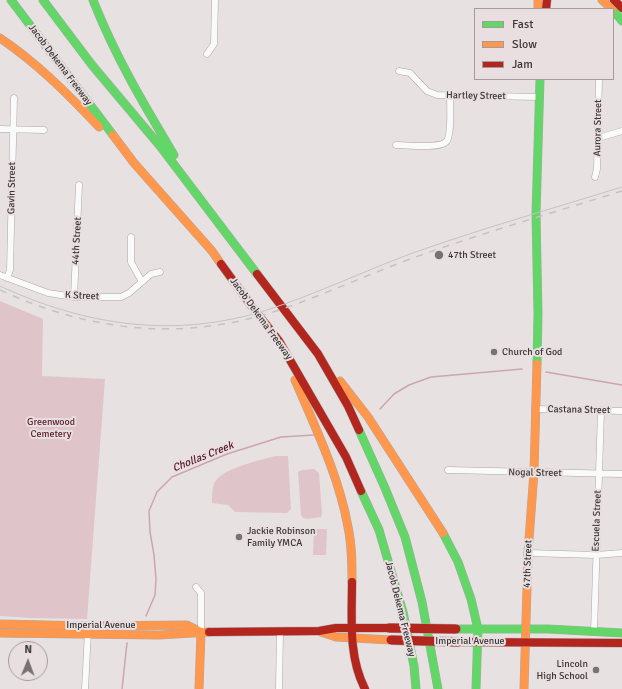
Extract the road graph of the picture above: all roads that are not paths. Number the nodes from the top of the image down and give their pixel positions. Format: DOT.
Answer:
graph roads {
  1 [pos="11,0"];
  2 [pos="43,0"];
  3 [pos="51,0"];
  4 [pos="93,0"];
  5 [pos="215,0"];
  6 [pos="602,0"];
  7 [pos="614,0"];
  8 [pos="610,8"];
  9 [pos="622,8"];
  10 [pos="614,12"];
  11 [pos="622,21"];
  12 [pos="0,38"];
  13 [pos="207,54"];
  14 [pos="92,65"];
  15 [pos="399,71"];
  16 [pos="540,80"];
  17 [pos="599,80"];
  18 [pos="450,96"];
  19 [pos="539,97"];
  20 [pos="14,98"];
  21 [pos="0,129"];
  22 [pos="13,129"];
  23 [pos="44,130"];
  24 [pos="622,131"];
  25 [pos="598,138"];
  26 [pos="396,144"];
  27 [pos="134,163"];
  28 [pos="595,177"];
  29 [pos="80,185"];
  30 [pos="204,205"];
  31 [pos="131,237"];
  32 [pos="160,272"];
  33 [pos="0,275"];
  34 [pos="7,278"];
  35 [pos="142,282"];
  36 [pos="74,297"];
  37 [pos="279,341"];
  38 [pos="318,354"];
  39 [pos="535,409"];
  40 [pos="601,410"];
  41 [pos="622,411"];
  42 [pos="448,470"];
  43 [pos="534,472"];
  44 [pos="599,474"];
  45 [pos="622,474"];
  46 [pos="622,552"];
  47 [pos="528,553"];
  48 [pos="596,555"];
  49 [pos="196,587"];
  50 [pos="0,624"];
  51 [pos="352,628"];
  52 [pos="478,629"];
  53 [pos="526,629"];
  54 [pos="88,630"];
  55 [pos="280,631"];
  56 [pos="319,631"];
  57 [pos="201,632"];
  58 [pos="594,632"];
  59 [pos="0,633"];
  60 [pos="622,633"];
  61 [pos="352,639"];
  62 [pos="525,641"];
  63 [pos="477,642"];
  64 [pos="622,643"];
  65 [pos="85,689"];
  66 [pos="199,689"];
  67 [pos="279,689"];
  68 [pos="365,689"];
  69 [pos="416,689"];
  70 [pos="438,689"];
  71 [pos="476,689"];
  72 [pos="524,689"];
  1 -- 27 [label="main road, Jacob Dekema Freeway"];
  2 -- 14 [label="main road, Jacob Dekema Freeway"];
  3 -- 14 [label="main road"];
  4 -- 30 [label="main road"];
  5 -- 13 [label="street"];
  6 -- 8 [label="main road"];
  7 -- 9 [label="main road"];
  10 -- 11 [label="main road"];
  12 -- 27 [label="main road"];
  14 -- 30 [label="main road, Jacob Dekema Freeway"];
  15 -- 18 [label="street, Hartley Street"];
  16 -- 19 [label="main road, 47th Street"];
  17 -- 25 [label="street, Aurora Street"];
  18 -- 19 [label="street, Hartley Street"];
  18 -- 26 [label="street"];
  19 -- 39 [label="main road, 47th Street"];
  20 -- 22 [label="street, Gavin Street"];
  21 -- 22 [label="street"];
  22 -- 23 [label="street"];
  22 -- 34 [label="street, Gavin Street"];
  24 -- 25 [label="street"];
  25 -- 28 [label="street, Aurora Street"];
  27 -- 37 [label="main road, Jacob Dekema Freeway"];
  29 -- 36 [label="street, 44th Street"];
  30 -- 38 [label="main road, Jacob Dekema Freeway"];
  31 -- 35 [label="street"];
  32 -- 35 [label="street, K Street"];
  33 -- 34 [label="street, K Street"];
  34 -- 36 [label="street, K Street"];
  35 -- 36 [label="street, K Street"];
  37 -- 51 [label="main road"];
  37 -- 69 [label="main road, Jacob Dekema Freeway"];
  38 -- 52 [label="main road"];
  38 -- 70 [label="main road, Jacob Dekema Freeway"];
  39 -- 40 [label="street, Castana Street"];
  39 -- 43 [label="main road, 47th Street"];
  40 -- 41 [label="street, Castana Street"];
  40 -- 44 [label="street, Escuela Street"];
  42 -- 43 [label="street, Nogal Street"];
  43 -- 44 [label="street, Nogal Street"];
  43 -- 47 [label="main road, 47th Street"];
  44 -- 45 [label="street, Nogal Street"];
  44 -- 48 [label="street, Escuela Street"];
  46 -- 48 [label="street"];
  47 -- 48 [label="street"];
  47 -- 53 [label="main road, 47th Street"];
  48 -- 58 [label="street, Escuela Street"];
  49 -- 57 [label="street"];
  50 -- 54 [label="main road, Imperial Avenue"];
  51 -- 52 [label="main road, Imperial Avenue, bridge"];
  51 -- 56 [label="main road, Imperial Avenue"];
  51 -- 61 [label="main road"];
  52 -- 53 [label="main road, Imperial Avenue"];
  52 -- 63 [label="main road"];
  53 -- 58 [label="main road, Imperial Avenue"];
  53 -- 62 [label="main road, 47th Street"];
  54 -- 57 [label="main road, Imperial Avenue"];
  54 -- 59 [label="main road, Imperial Avenue"];
  54 -- 65 [label="street"];
  55 -- 56 [label="main road, Imperial Avenue"];
  55 -- 57 [label="main road, Imperial Avenue"];
  55 -- 67 [label="street"];
  56 -- 61 [label="main road, Imperial Avenue"];
  57 -- 66 [label="main road"];
  58 -- 60 [label="main road, Imperial Avenue"];
  61 -- 63 [label="main road, Imperial Avenue, bridge"];
  61 -- 68 [label="main road"];
  62 -- 63 [label="main road, Imperial Avenue"];
  62 -- 64 [label="main road, Imperial Avenue"];
  62 -- 72 [label="main road, 47th Street"];
  63 -- 71 [label="main road"];
}
